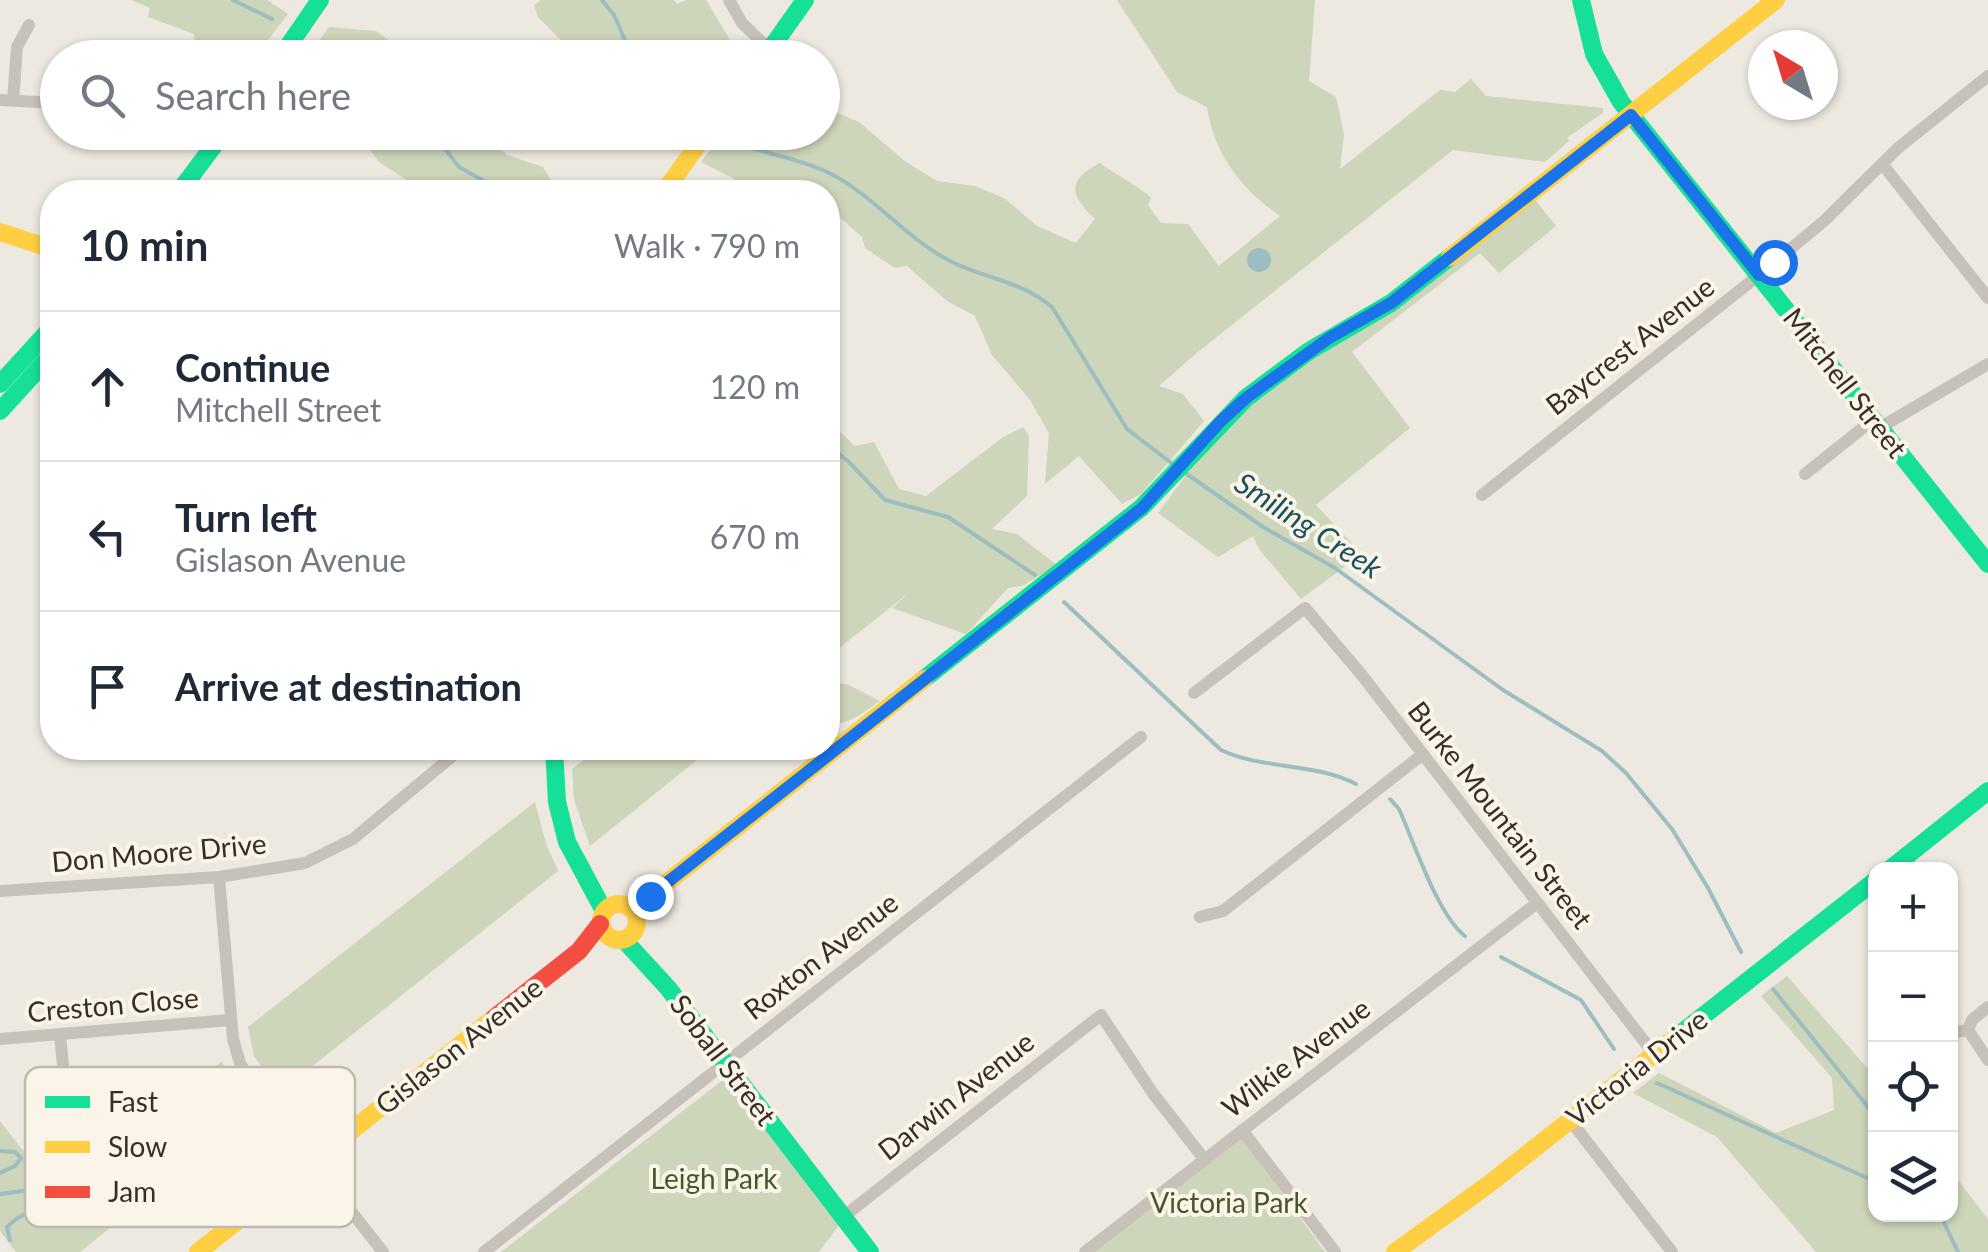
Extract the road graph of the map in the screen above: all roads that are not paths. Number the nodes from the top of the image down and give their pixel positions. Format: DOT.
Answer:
graph roads {
  1 [pos="320,0"];
  2 [pos="729,0"];
  3 [pos="805,0"];
  4 [pos="1581,0"];
  5 [pos="1776,0"];
  6 [pos="29,25"];
  7 [pos="292,40"];
  8 [pos="756,40"];
  9 [pos="777,40"];
  10 [pos="1988,76"];
  11 [pos="6,100"];
  12 [pos="40,101"];
  13 [pos="1631,115"];
  14 [pos="210,150"];
  15 [pos="694,150"];
  16 [pos="1883,165"];
  17 [pos="187,180"];
  18 [pos="673,180"];
  19 [pos="0,232"];
  20 [pos="40,246"];
  21 [pos="1759,275"];
  22 [pos="1988,298"];
  23 [pos="40,340"];
  24 [pos="1988,364"];
  25 [pos="40,367"];
  26 [pos="0,384"];
  27 [pos="0,411"];
  28 [pos="1878,423"];
  29 [pos="1805,474"];
  30 [pos="1482,495"];
  31 [pos="1988,564"];
  32 [pos="1194,693"];
  33 [pos="1141,737"];
  34 [pos="840,746"];
  35 [pos="1423,754"];
  36 [pos="448,760"];
  37 [pos="554,760"];
  38 [pos="822,760"];
  39 [pos="1988,791"];
  40 [pos="1898,862"];
  41 [pos="220,877"];
  42 [pos="1868,886"];
  43 [pos="0,890"];
  44 [pos="1537,903"];
  45 [pos="1200,917"];
  46 [pos="619,921"];
  47 [pos="1988,1006"];
  48 [pos="230,1020"];
  49 [pos="1968,1030"];
  50 [pos="1958,1031"];
  51 [pos="60,1035"];
  52 [pos="0,1039"];
  53 [pos="1654,1054"];
  54 [pos="1988,1060"];
  55 [pos="724,1063"];
  56 [pos="63,1067"];
  57 [pos="242,1067"];
  58 [pos="1570,1120"];
  59 [pos="355,1128"];
  60 [pos="1242,1130"];
  61 [pos="1204,1160"];
  62 [pos="355,1217"];
  63 [pos="843,1217"];
  64 [pos="230,1227"];
  65 [pos="198,1252"];
  66 [pos="383,1252"];
  67 [pos="484,1252"];
  68 [pos="870,1252"];
  69 [pos="1085,1252"];
  70 [pos="1335,1252"];
  71 [pos="1396,1252"];
  72 [pos="1672,1252"];
  1 -- 7 [label="street"];
  2 -- 8 [label="street"];
  3 -- 9 [label="street"];
  4 -- 13 [label="street, Mitchell Street"];
  5 -- 13 [label="street, Gislason Avenue"];
  6 -- 11 [label="street"];
  10 -- 16 [label="street, Baycrest Avenue"];
  11 -- 12 [label="street"];
  13 -- 21 [label="street, Mitchell Street"];
  13 -- 34 [label="street, Gislason Avenue"];
  14 -- 17 [label="street"];
  15 -- 18 [label="street"];
  16 -- 21 [label="street, Baycrest Avenue"];
  16 -- 22 [label="street"];
  19 -- 20 [label="street"];
  21 -- 28 [label="street, Mitchell Street"];
  21 -- 30 [label="street, Baycrest Avenue"];
  23 -- 26 [label="street"];
  24 -- 28 [label="street"];
  25 -- 27 [label="street"];
  28 -- 29 [label="street"];
  28 -- 31 [label="street, Mitchell Street"];
  32 -- 35 [label="street, Burke Mountain Street"];
  33 -- 55 [label="street, Roxton Avenue"];
  35 -- 44 [label="street, Burke Mountain Street"];
  35 -- 45 [label="street"];
  36 -- 41 [label="street, Don Moore Drive"];
  37 -- 46 [label="street, Soball Street"];
  38 -- 46 [label="street, Gislason Avenue"];
  39 -- 40 [label="street"];
  41 -- 43 [label="street, Don Moore Drive"];
  41 -- 48 [label="street"];
  42 -- 53 [label="street, Victoria Drive"];
  44 -- 53 [label="street, Burke Mountain Street"];
  44 -- 60 [label="street, Wilkie Avenue"];
  46 -- 55 [label="street, Soball Street"];
  46 -- 59 [label="street, Gislason Avenue"];
  47 -- 49 [label="street"];
  48 -- 51 [label="street, Creston Close"];
  48 -- 57 [label="street"];
  49 -- 50 [label="street"];
  49 -- 54 [label="street"];
  51 -- 52 [label="street, Creston Close"];
  51 -- 56 [label="street"];
  53 -- 58 [label="street, Victoria Drive"];
  55 -- 63 [label="street, Soball Street"];
  55 -- 67 [label="street, Roxton Avenue"];
  58 -- 71 [label="street, Victoria Drive"];
  58 -- 72 [label="street"];
  60 -- 61 [label="street, Wilkie Avenue"];
  60 -- 70 [label="street"];
  61 -- 63 [label="street, Darwin Avenue"];
  61 -- 69 [label="street, Wilkie Avenue"];
  62 -- 66 [label="street"];
  63 -- 68 [label="street, Soball Street"];
  64 -- 65 [label="street, Gislason Avenue"];
}
